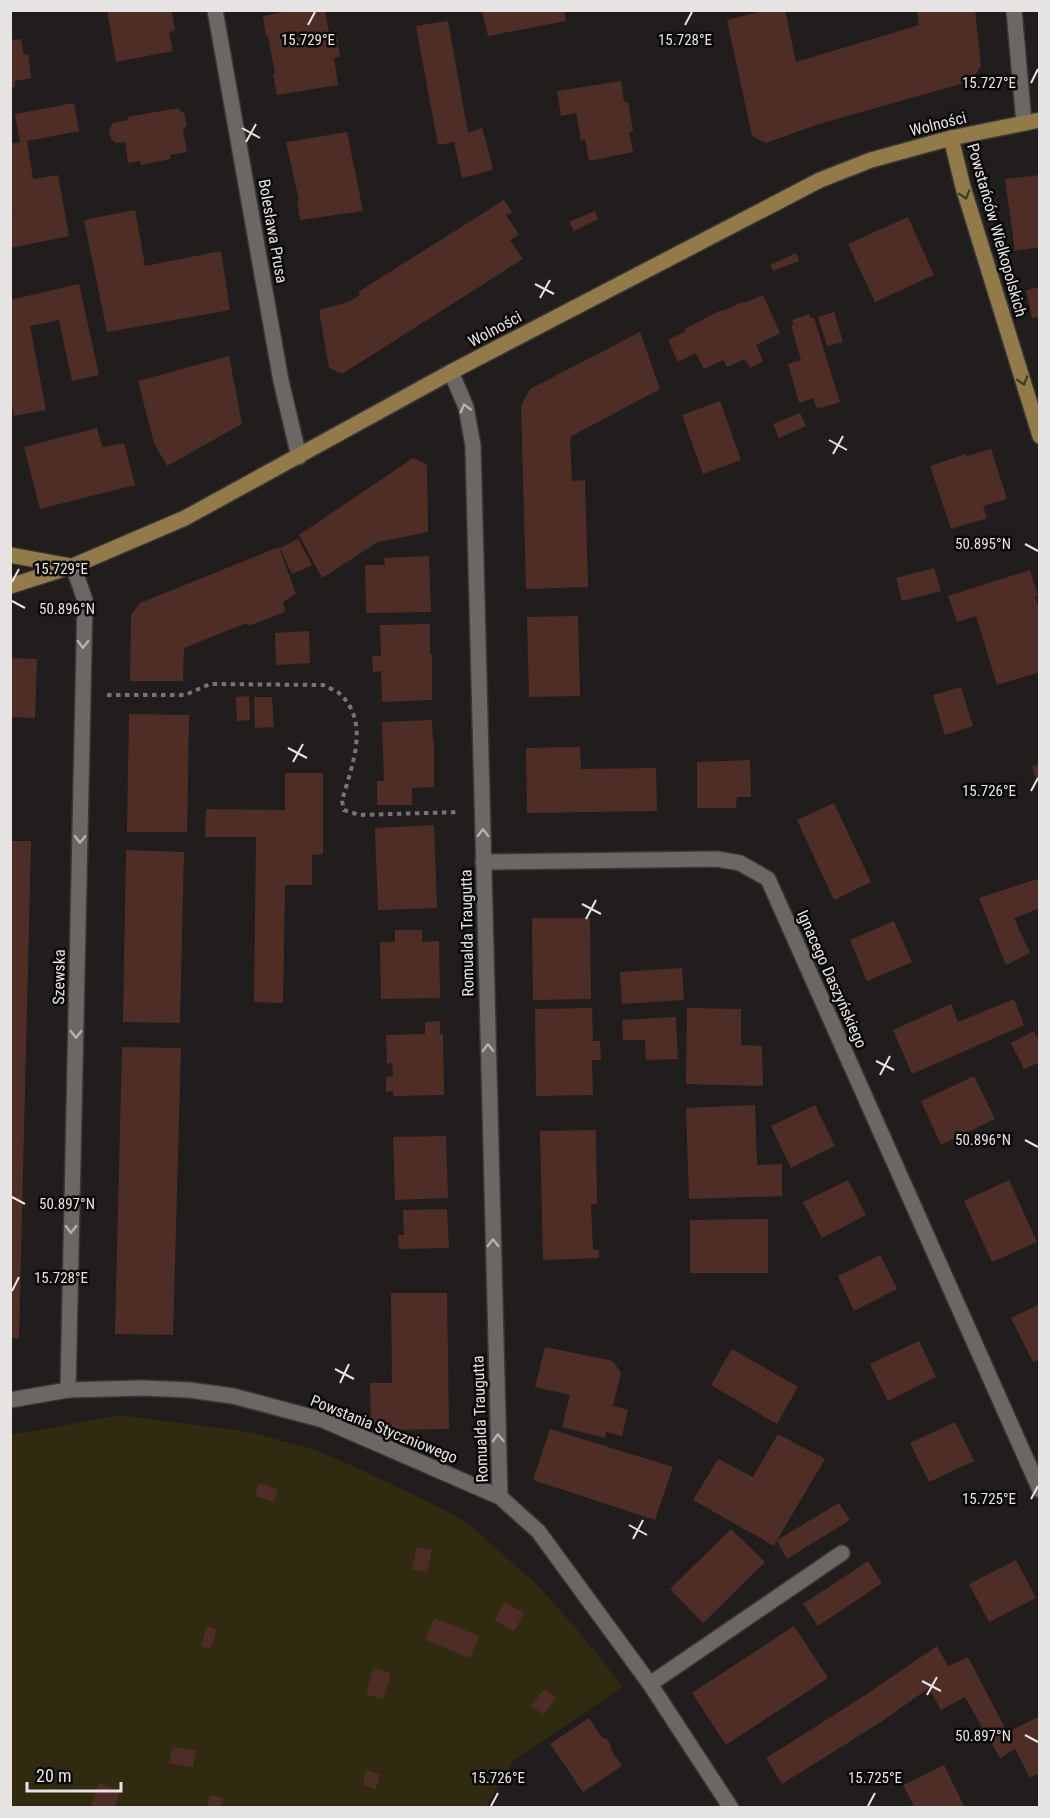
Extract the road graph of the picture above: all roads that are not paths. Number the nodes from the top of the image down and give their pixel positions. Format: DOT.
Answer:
graph roads {
  1 [pos="215,10"];
  2 [pos="1014,10"];
  3 [pos="1032,122"];
  4 [pos="951,138"];
  5 [pos="451,372"];
  6 [pos="1040,436"];
  7 [pos="299,457"];
  8 [pos="10,555"];
  9 [pos="73,566"];
  10 [pos="10,586"];
  11 [pos="483,862"];
  12 [pos="68,1390"];
  13 [pos="10,1400"];
  14 [pos="1040,1490"];
  15 [pos="500,1497"];
  16 [pos="842,1553"];
  17 [pos="650,1684"];
  18 [pos="731,1808"];
  1 -- 7 [label="street, Bolesława Prusa"];
  2 -- 3 [label="street"];
  3 -- 4 [label="street, Wolności"];
  4 -- 5 [label="street, Wolności"];
  4 -- 6 [label="street, Powstańców Wielkopolskich, one-way"];
  5 -- 7 [label="street, Wolności"];
  11 -- 5 [label="street, Romualda Traugutta, one-way"];
  7 -- 9 [label="street, Wolności"];
  8 -- 9 [label="street"];
  9 -- 10 [label="street, Wolności"];
  9 -- 12 [label="street, Szewska, one-way"];
  11 -- 14 [label="street, Ignacego Daszyńskiego"];
  15 -- 11 [label="street, Romualda Traugutta, one-way"];
  12 -- 13 [label="street, Powstania Styczniowego"];
  12 -- 15 [label="street, Powstania Styczniowego"];
  15 -- 17 [label="street, Powstania Styczniowego"];
  16 -- 17 [label="street"];
  17 -- 18 [label="street, Powstania Styczniowego"];
}
